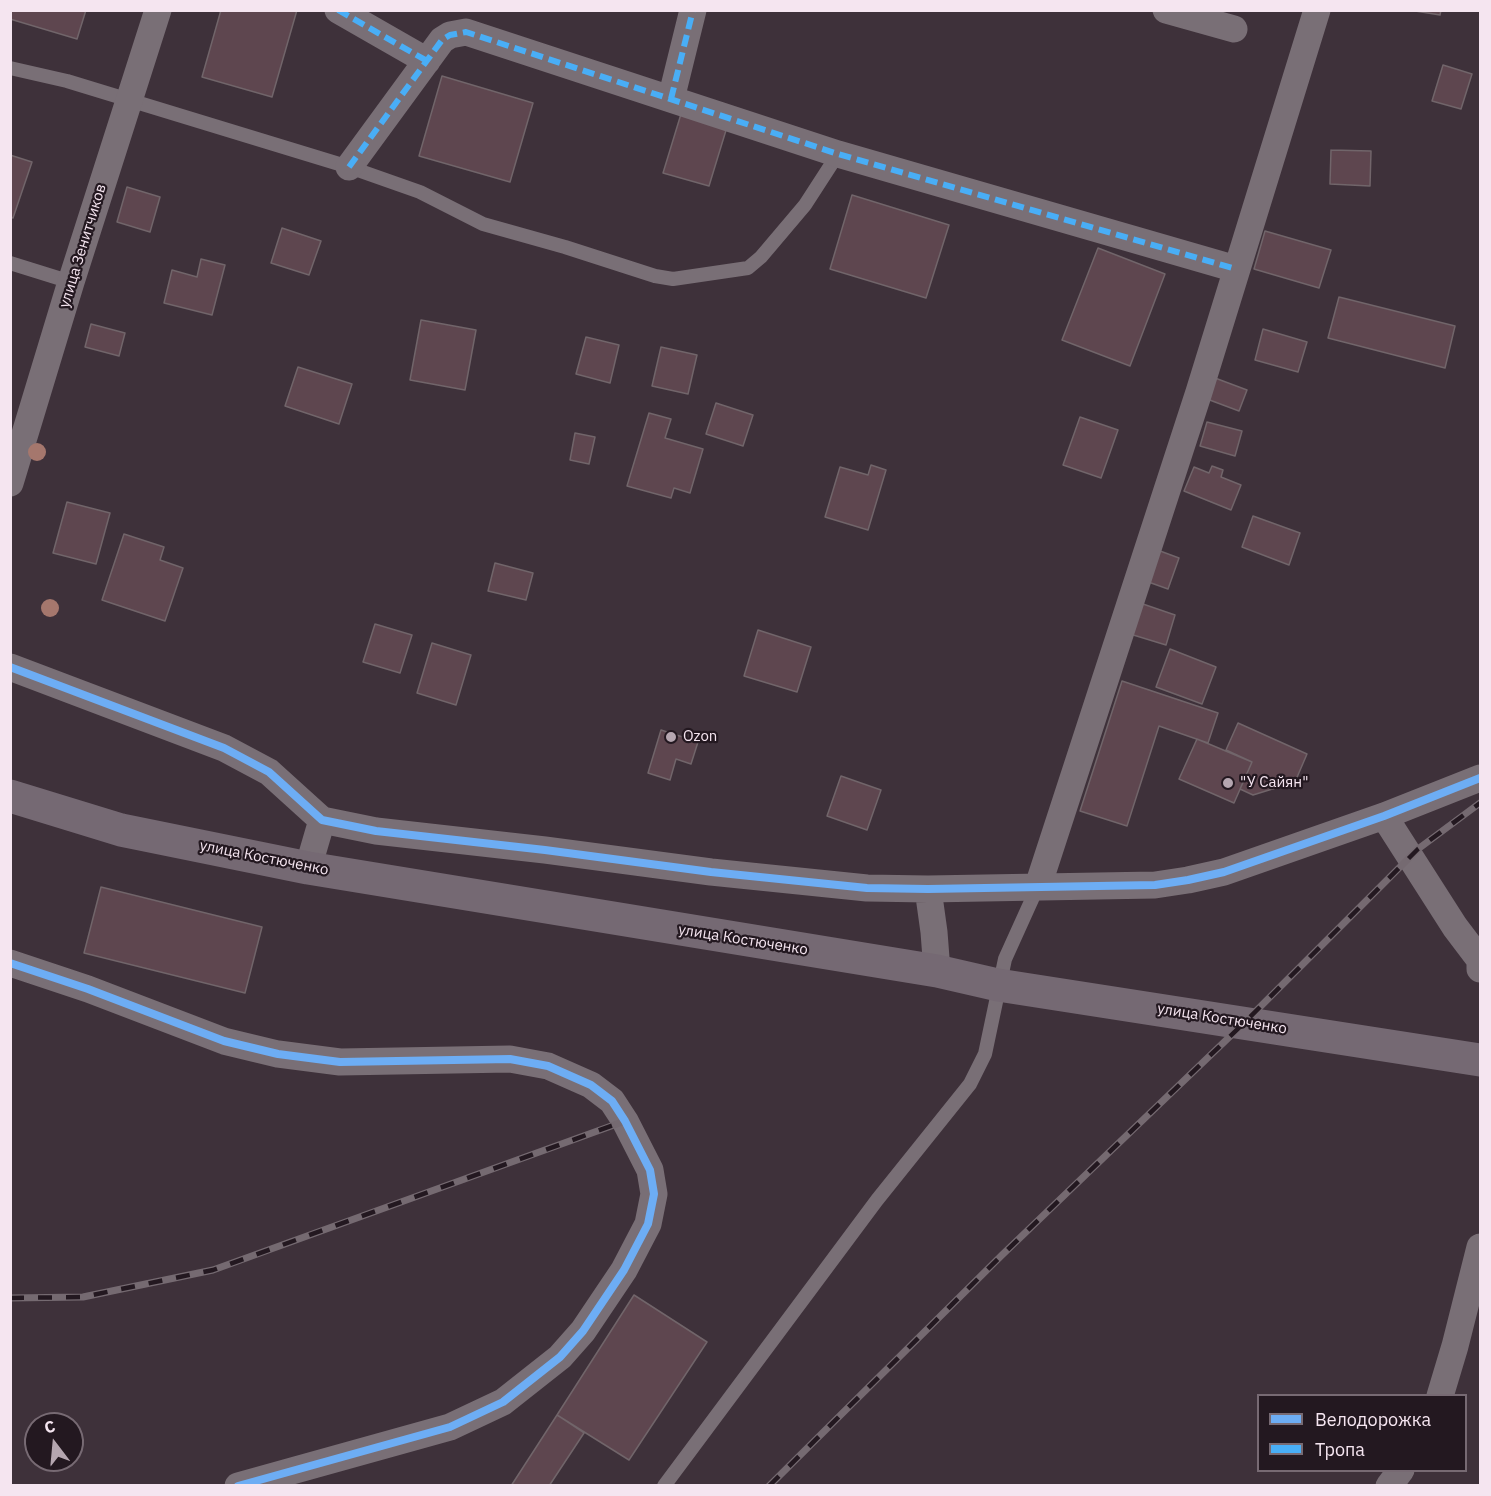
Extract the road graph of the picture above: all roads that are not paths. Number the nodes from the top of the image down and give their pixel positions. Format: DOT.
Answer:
graph roads {
  1 [pos="158,10"];
  2 [pos="338,10"];
  3 [pos="693,10"];
  4 [pos="1166,10"];
  5 [pos="1317,10"];
  6 [pos="1234,29"];
  7 [pos="427,61"];
  8 [pos="10,68"];
  9 [pos="671,99"];
  10 [pos="129,100"];
  11 [pos="838,154"];
  12 [pos="349,167"];
  13 [pos="10,263"];
  14 [pos="1236,269"];
  15 [pos="71,282"];
  16 [pos="10,483"];
  17 [pos="10,667"];
  18 [pos="1480,778"];
  19 [pos="10,796"];
  20 [pos="1384,816"];
  21 [pos="322,820"];
  22 [pos="308,868"];
  23 [pos="1038,886"];
  24 [pos="928,889"];
  25 [pos="1480,960"];
  26 [pos="10,963"];
  27 [pos="1480,969"];
  28 [pos="937,971"];
  29 [pos="998,985"];
  30 [pos="1480,1060"];
  31 [pos="1480,1247"];
  32 [pos="1440,1394"];
  33 [pos="1399,1472"];
  34 [pos="238,1485"];
  35 [pos="664,1485"];
  36 [pos="1389,1485"];
  1 -- 10 [label="street, улица Зенитчиков"];
  2 -- 7 [label="street"];
  3 -- 9 [label="street"];
  4 -- 6 [label="street"];
  5 -- 14 [label="street"];
  7 -- 9 [label="street"];
  7 -- 12 [label="street"];
  8 -- 10 [label="lane"];
  9 -- 11 [label="street"];
  10 -- 12 [label="lane"];
  10 -- 15 [label="street, улица Зенитчиков"];
  11 -- 12 [label="lane"];
  11 -- 14 [label="street"];
  13 -- 15 [label="lane"];
  14 -- 23 [label="street"];
  15 -- 16 [label="street, улица Зенитчиков"];
  17 -- 21 [label="street"];
  18 -- 20 [label="street"];
  19 -- 22 [label="street, улица Костюченко"];
  20 -- 23 [label="street"];
  20 -- 25 [label="street"];
  21 -- 22 [label="street"];
  21 -- 24 [label="street"];
  22 -- 28 [label="street, улица Костюченко"];
  23 -- 24 [label="street"];
  23 -- 29 [label="lane"];
  24 -- 28 [label="street"];
  25 -- 27 [label="street"];
  26 -- 34 [label="street"];
  28 -- 29 [label="street, улица Костюченко"];
  29 -- 30 [label="street, улица Костюченко"];
  29 -- 35 [label="lane"];
  31 -- 32 [label="street"];
  33 -- 36 [label="street"];
}
